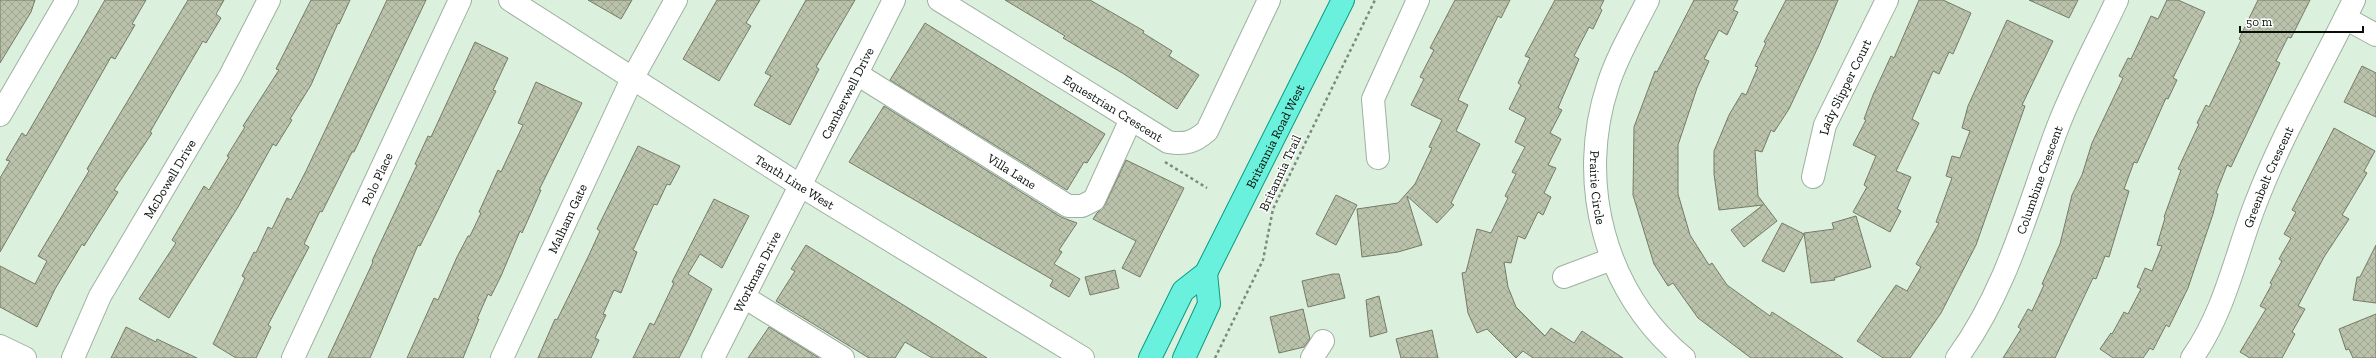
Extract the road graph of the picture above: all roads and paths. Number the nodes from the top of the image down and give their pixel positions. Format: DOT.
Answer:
graph roads {
  1 [pos="67,0"];
  2 [pos="269,0"];
  3 [pos="460,0"];
  4 [pos="510,0"];
  5 [pos="676,0"];
  6 [pos="894,0"];
  7 [pos="939,0"];
  8 [pos="1269,0"];
  9 [pos="1343,0"];
  10 [pos="1375,0"];
  11 [pos="1418,0"];
  12 [pos="1648,0"];
  13 [pos="1887,0"];
  14 [pos="2117,0"];
  15 [pos="2349,9"];
  16 [pos="2376,35"];
  17 [pos="857,74"];
  18 [pos="632,79"];
  19 [pos="0,115"];
  20 [pos="1131,119"];
  21 [pos="1378,158"];
  22 [pos="1814,177"];
  23 [pos="801,186"];
  24 [pos="1612,259"];
  25 [pos="1206,273"];
  26 [pos="1564,277"];
  27 [pos="744,297"];
  28 [pos="0,346"];
  29 [pos="25,358"];
  30 [pos="73,358"];
  31 [pos="293,358"];
  32 [pos="502,358"];
  33 [pos="713,358"];
  34 [pos="843,358"];
  35 [pos="1083,358"];
  36 [pos="1150,358"];
  37 [pos="1184,358"];
  38 [pos="1215,358"];
  39 [pos="1684,358"];
  40 [pos="1957,358"];
  41 [pos="2192,358"];
  1 -- 19 [label="street"];
  2 -- 30 [label="street, McDowell Drive"];
  3 -- 31 [label="street, Polo Place"];
  4 -- 18 [label="street, Tenth Line West"];
  5 -- 18 [label="street, Malham Gate"];
  6 -- 17 [label="street, Camberwell Drive"];
  7 -- 20 [label="street, Equestrian Crescent"];
  8 -- 20 [label="street, Equestrian Crescent"];
  9 -- 25 [label="main road, Britannia Road West"];
  10 -- 38 [label="path, Britannia Trail"];
  11 -- 21 [label="street"];
  12 -- 24 [label="street, Prairie Circle"];
  13 -- 22 [label="street, Lady Slipper Court"];
  14 -- 40 [label="street, Columbine Crescent"];
  15 -- 16 [label="street"];
  15 -- 41 [label="street, Greenbelt Crescent"];
  17 -- 20 [label="street, Villa Lane"];
  17 -- 23 [label="street, Camberwell Drive"];
  18 -- 23 [label="street, Tenth Line West"];
  18 -- 32 [label="street, Malham Gate"];
  23 -- 27 [label="street, Workman Drive"];
  23 -- 35 [label="street, Tenth Line West"];
  24 -- 26 [label="street"];
  24 -- 39 [label="street, Prairie Circle"];
  25 -- 36 [label="main road, Britannia Road West"];
  25 -- 37 [label="main road"];
  27 -- 33 [label="street, Workman Drive"];
  27 -- 34 [label="street"];
  28 -- 29 [label="street"];
}
